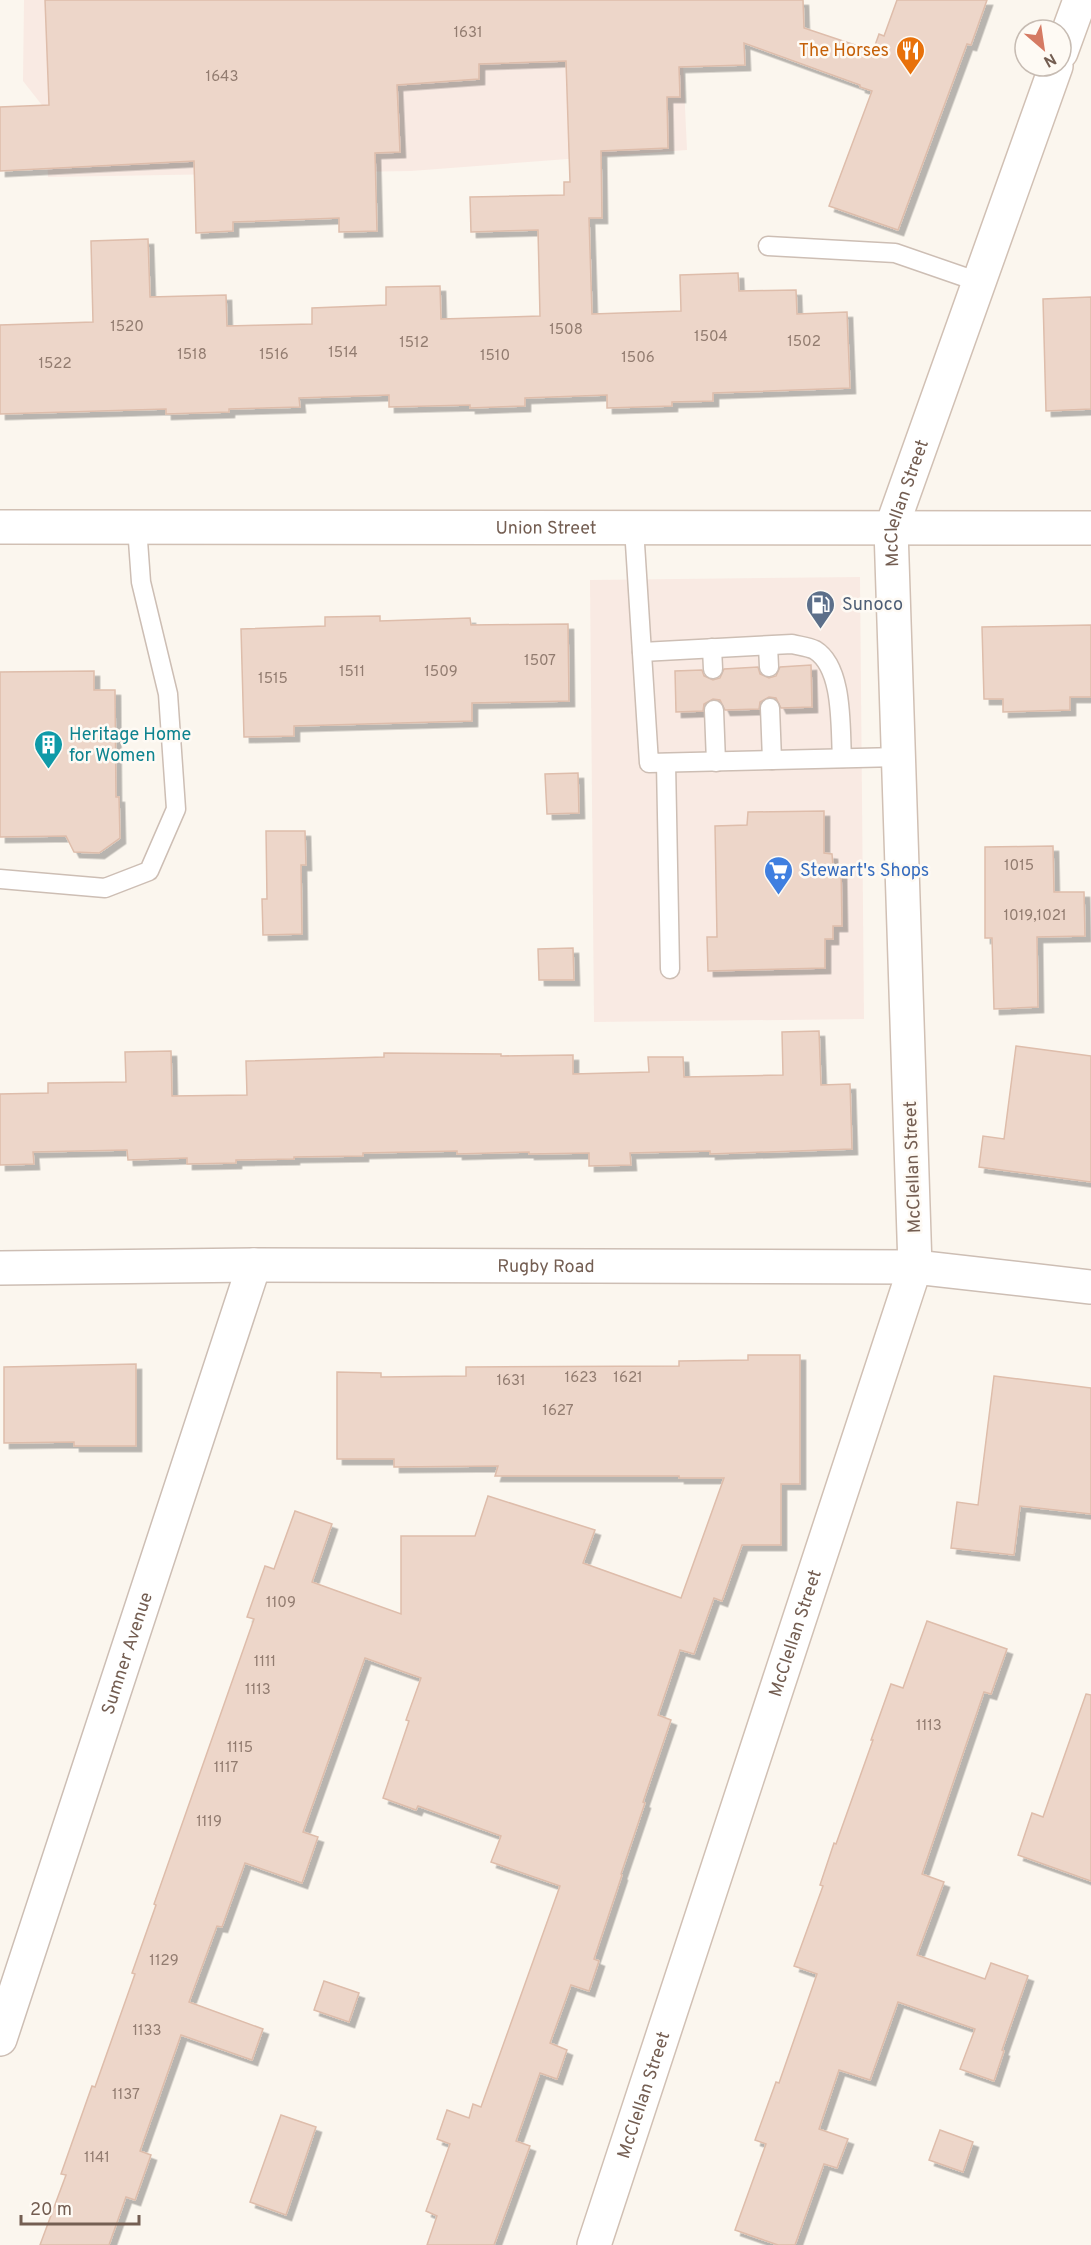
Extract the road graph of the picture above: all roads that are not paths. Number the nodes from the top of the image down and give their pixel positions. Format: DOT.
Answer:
graph roads {
  1 [pos="1080,0"];
  2 [pos="1073,19"];
  3 [pos="1052,78"];
  4 [pos="768,246"];
  5 [pos="979,282"];
  6 [pos="0,527"];
  7 [pos="137,527"];
  8 [pos="634,528"];
  9 [pos="1091,528"];
  10 [pos="891,529"];
  11 [pos="768,646"];
  12 [pos="712,648"];
  13 [pos="642,652"];
  14 [pos="769,667"];
  15 [pos="713,669"];
  16 [pos="770,708"];
  17 [pos="714,710"];
  18 [pos="899,757"];
  19 [pos="842,759"];
  20 [pos="772,760"];
  21 [pos="716,762"];
  22 [pos="666,763"];
  23 [pos="0,879"];
  24 [pos="670,969"];
  25 [pos="254,1265"];
  26 [pos="915,1267"];
  27 [pos="0,1268"];
  28 [pos="1091,1287"];
  29 [pos="0,2039"];
  30 [pos="594,2245"];
  1 -- 2 [label="street"];
  3 -- 5 [label="street, McClellan Street"];
  4 -- 5 [label="lane"];
  5 -- 10 [label="street, McClellan Street"];
  6 -- 7 [label="street, Union Street"];
  7 -- 8 [label="street, Union Street"];
  7 -- 23 [label="lane"];
  8 -- 10 [label="street, Union Street"];
  8 -- 13 [label="lane"];
  9 -- 10 [label="street, Union Street"];
  10 -- 18 [label="street, McClellan Street"];
  11 -- 12 [label="lane"];
  11 -- 14 [label="lane"];
  11 -- 19 [label="lane"];
  12 -- 13 [label="lane"];
  12 -- 15 [label="lane"];
  13 -- 22 [label="lane"];
  16 -- 20 [label="lane"];
  17 -- 21 [label="lane"];
  18 -- 19 [label="lane"];
  18 -- 26 [label="street, McClellan Street"];
  19 -- 20 [label="lane"];
  20 -- 21 [label="lane"];
  21 -- 22 [label="lane"];
  22 -- 24 [label="lane"];
  25 -- 26 [label="street, Rugby Road"];
  25 -- 27 [label="street, Rugby Road"];
  25 -- 29 [label="street, Sumner Avenue"];
  26 -- 28 [label="street, Rugby Road"];
  26 -- 30 [label="street, McClellan Street"];
}
